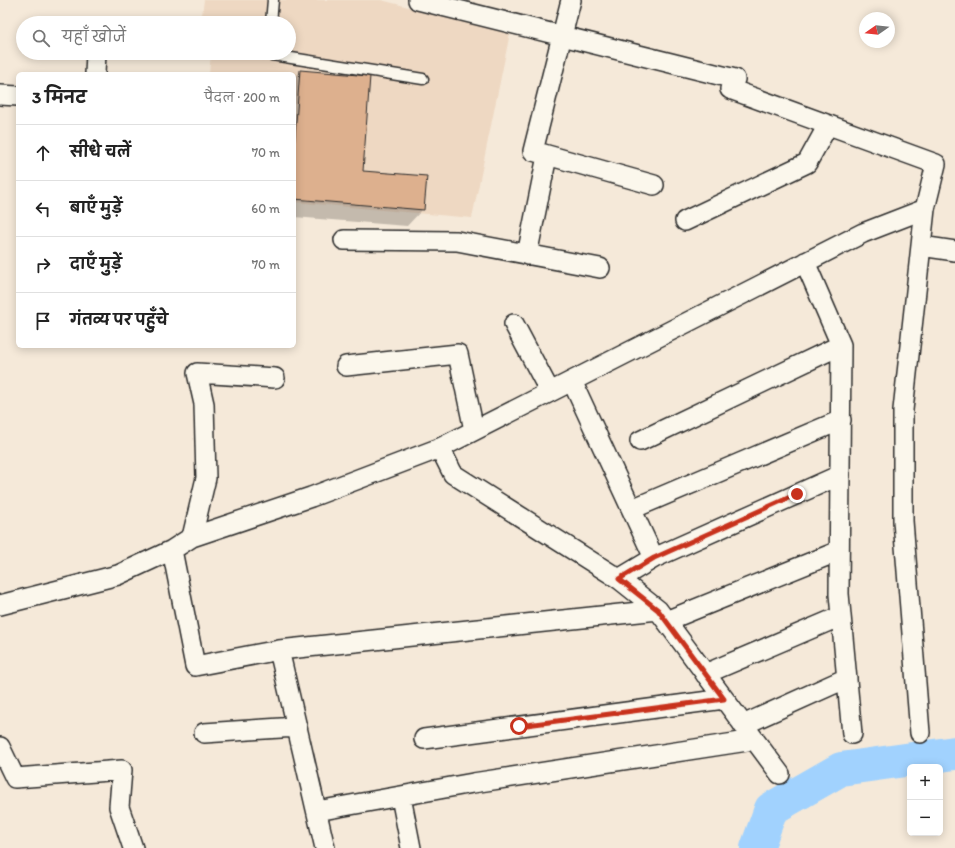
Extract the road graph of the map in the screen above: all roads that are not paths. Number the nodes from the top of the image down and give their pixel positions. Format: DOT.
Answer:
graph roads {
  1 [pos="273,0"];
  2 [pos="418,0"];
  3 [pos="571,0"];
  4 [pos="272,16"];
  5 [pos="562,36"];
  6 [pos="296,58"];
  7 [pos="96,60"];
  8 [pos="95,72"];
  9 [pos="423,79"];
  10 [pos="0,95"];
  11 [pos="16,96"];
  12 [pos="828,124"];
  13 [pos="547,156"];
  14 [pos="654,185"];
  15 [pos="925,209"];
  16 [pos="685,221"];
  17 [pos="344,240"];
  18 [pos="921,246"];
  19 [pos="955,251"];
  20 [pos="526,255"];
  21 [pos="805,262"];
  22 [pos="600,268"];
  23 [pos="514,324"];
  24 [pos="841,346"];
  25 [pos="346,366"];
  26 [pos="275,378"];
  27 [pos="572,381"];
  28 [pos="550,392"];
  29 [pos="841,420"];
  30 [pos="474,430"];
  31 [pos="640,441"];
  32 [pos="440,448"];
  33 [pos="840,475"];
  34 [pos="632,509"];
  35 [pos="192,537"];
  36 [pos="172,550"];
  37 [pos="839,551"];
  38 [pos="654,558"];
  39 [pos="619,579"];
  40 [pos="0,605"];
  41 [pos="662,615"];
  42 [pos="841,616"];
  43 [pos="279,650"];
  44 [pos="705,674"];
  45 [pos="847,678"];
  46 [pos="724,699"];
  47 [pos="297,727"];
  48 [pos="204,733"];
  49 [pos="749,733"];
  50 [pos="920,733"];
  51 [pos="852,734"];
  52 [pos="424,739"];
  53 [pos="0,747"];
  54 [pos="780,774"];
  55 [pos="401,798"];
  56 [pos="317,811"];
  57 [pos="133,848"];
  58 [pos="325,848"];
  59 [pos="411,848"];
  1 -- 4 [label="lane"];
  2 -- 5 [label="street"];
  3 -- 5 [label="street"];
  5 -- 12 [label="street"];
  5 -- 13 [label="street"];
  6 -- 9 [label="lane"];
  7 -- 8 [label="street"];
  10 -- 11 [label="street"];
  12 -- 15 [label="street"];
  12 -- 16 [label="street"];
  13 -- 14 [label="street"];
  13 -- 20 [label="street"];
  15 -- 18 [label="street"];
  15 -- 21 [label="street"];
  17 -- 20 [label="street"];
  18 -- 19 [label="street"];
  18 -- 50 [label="street"];
  20 -- 22 [label="street"];
  21 -- 24 [label="street"];
  21 -- 27 [label="street"];
  23 -- 28 [label="street"];
  24 -- 29 [label="street"];
  24 -- 31 [label="street"];
  25 -- 30 [label="street"];
  26 -- 35 [label="street"];
  27 -- 28 [label="street"];
  27 -- 34 [label="street"];
  28 -- 30 [label="street"];
  29 -- 33 [label="street"];
  29 -- 34 [label="street"];
  30 -- 32 [label="street"];
  32 -- 35 [label="street"];
  32 -- 39 [label="street"];
  33 -- 37 [label="street"];
  33 -- 38 [label="street"];
  34 -- 38 [label="street"];
  35 -- 36 [label="street"];
  36 -- 40 [label="street"];
  36 -- 43 [label="street"];
  37 -- 41 [label="street"];
  37 -- 42 [label="street"];
  38 -- 39 [label="street"];
  39 -- 41 [label="street"];
  41 -- 43 [label="street"];
  41 -- 44 [label="street"];
  42 -- 44 [label="street"];
  42 -- 45 [label="street"];
  43 -- 47 [label="street"];
  44 -- 46 [label="street"];
  45 -- 49 [label="street"];
  45 -- 51 [label="street"];
  46 -- 49 [label="street"];
  46 -- 52 [label="street"];
  47 -- 48 [label="street"];
  47 -- 56 [label="street"];
  49 -- 54 [label="street"];
  49 -- 55 [label="street"];
  53 -- 57 [label="street"];
  55 -- 56 [label="street"];
  55 -- 59 [label="street"];
  56 -- 58 [label="street"];
}
